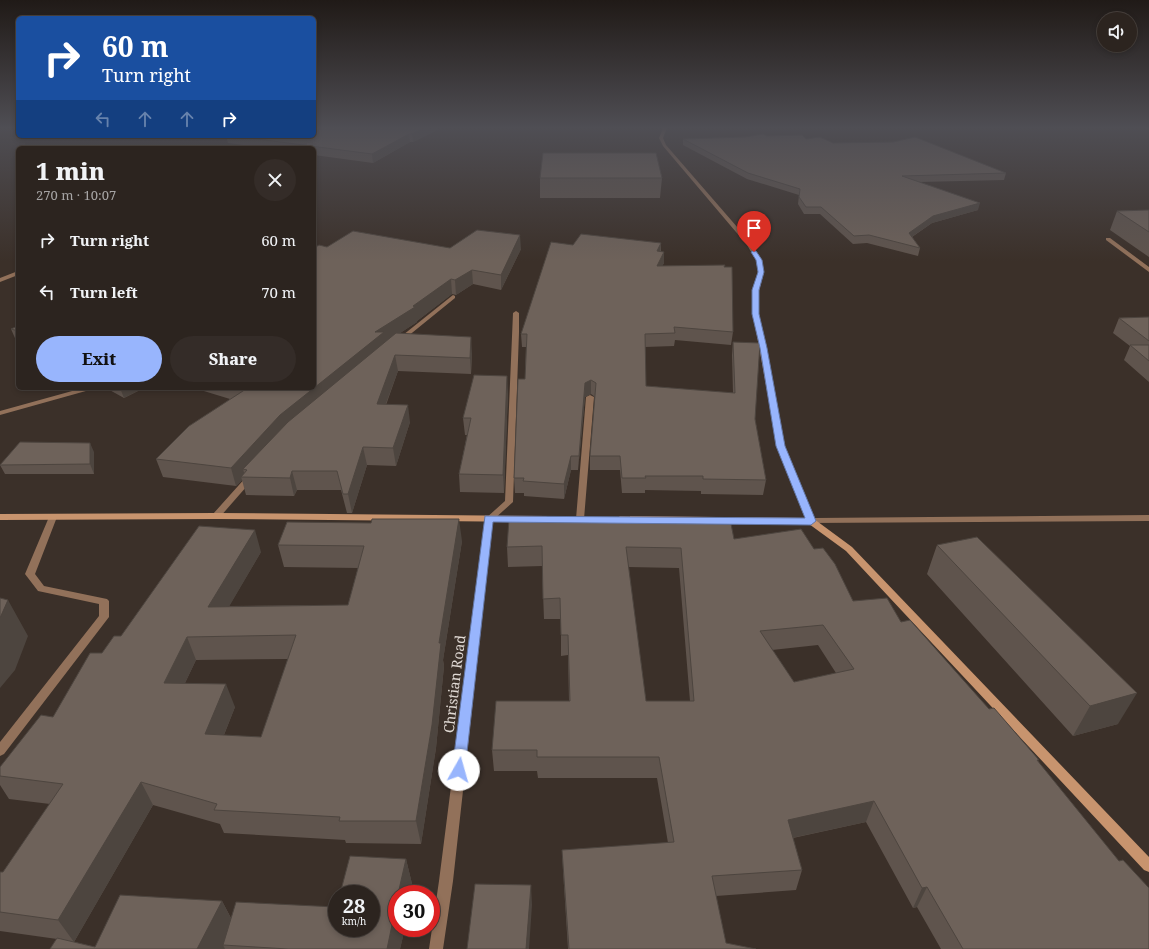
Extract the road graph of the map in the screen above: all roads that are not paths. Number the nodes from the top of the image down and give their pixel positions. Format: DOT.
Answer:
graph roads {
  1 [pos="687,172"];
  2 [pos="1108,239"];
  3 [pos="1149,270"];
  4 [pos="16,274"];
  5 [pos="0,280"];
  6 [pos="453,297"];
  7 [pos="516,314"];
  8 [pos="394,345"];
  9 [pos="84,390"];
  10 [pos="590,397"];
  11 [pos="0,413"];
  12 [pos="257,470"];
  13 [pos="216,516"];
  14 [pos="0,517"];
  15 [pos="53,517"];
  16 [pos="1149,518"];
  17 [pos="489,519"];
  18 [pos="557,519"];
  19 [pos="580,519"];
  20 [pos="611,519"];
  21 [pos="811,521"];
  22 [pos="0,751"];
  23 [pos="1149,866"];
  24 [pos="436,949"];
  1 -- 21 [label="street"];
  2 -- 3 [label="street"];
  4 -- 5 [label="street"];
  6 -- 8 [label="street"];
  7 -- 17 [label="street"];
  9 -- 11 [label="street"];
  10 -- 19 [label="street"];
  12 -- 13 [label="street"];
  13 -- 15 [label="street"];
  13 -- 17 [label="street"];
  14 -- 15 [label="street"];
  15 -- 22 [label="street"];
  16 -- 21 [label="street"];
  17 -- 18 [label="street"];
  17 -- 24 [label="street, Christian Road"];
  20 -- 21 [label="street"];
  21 -- 23 [label="street"];
}
